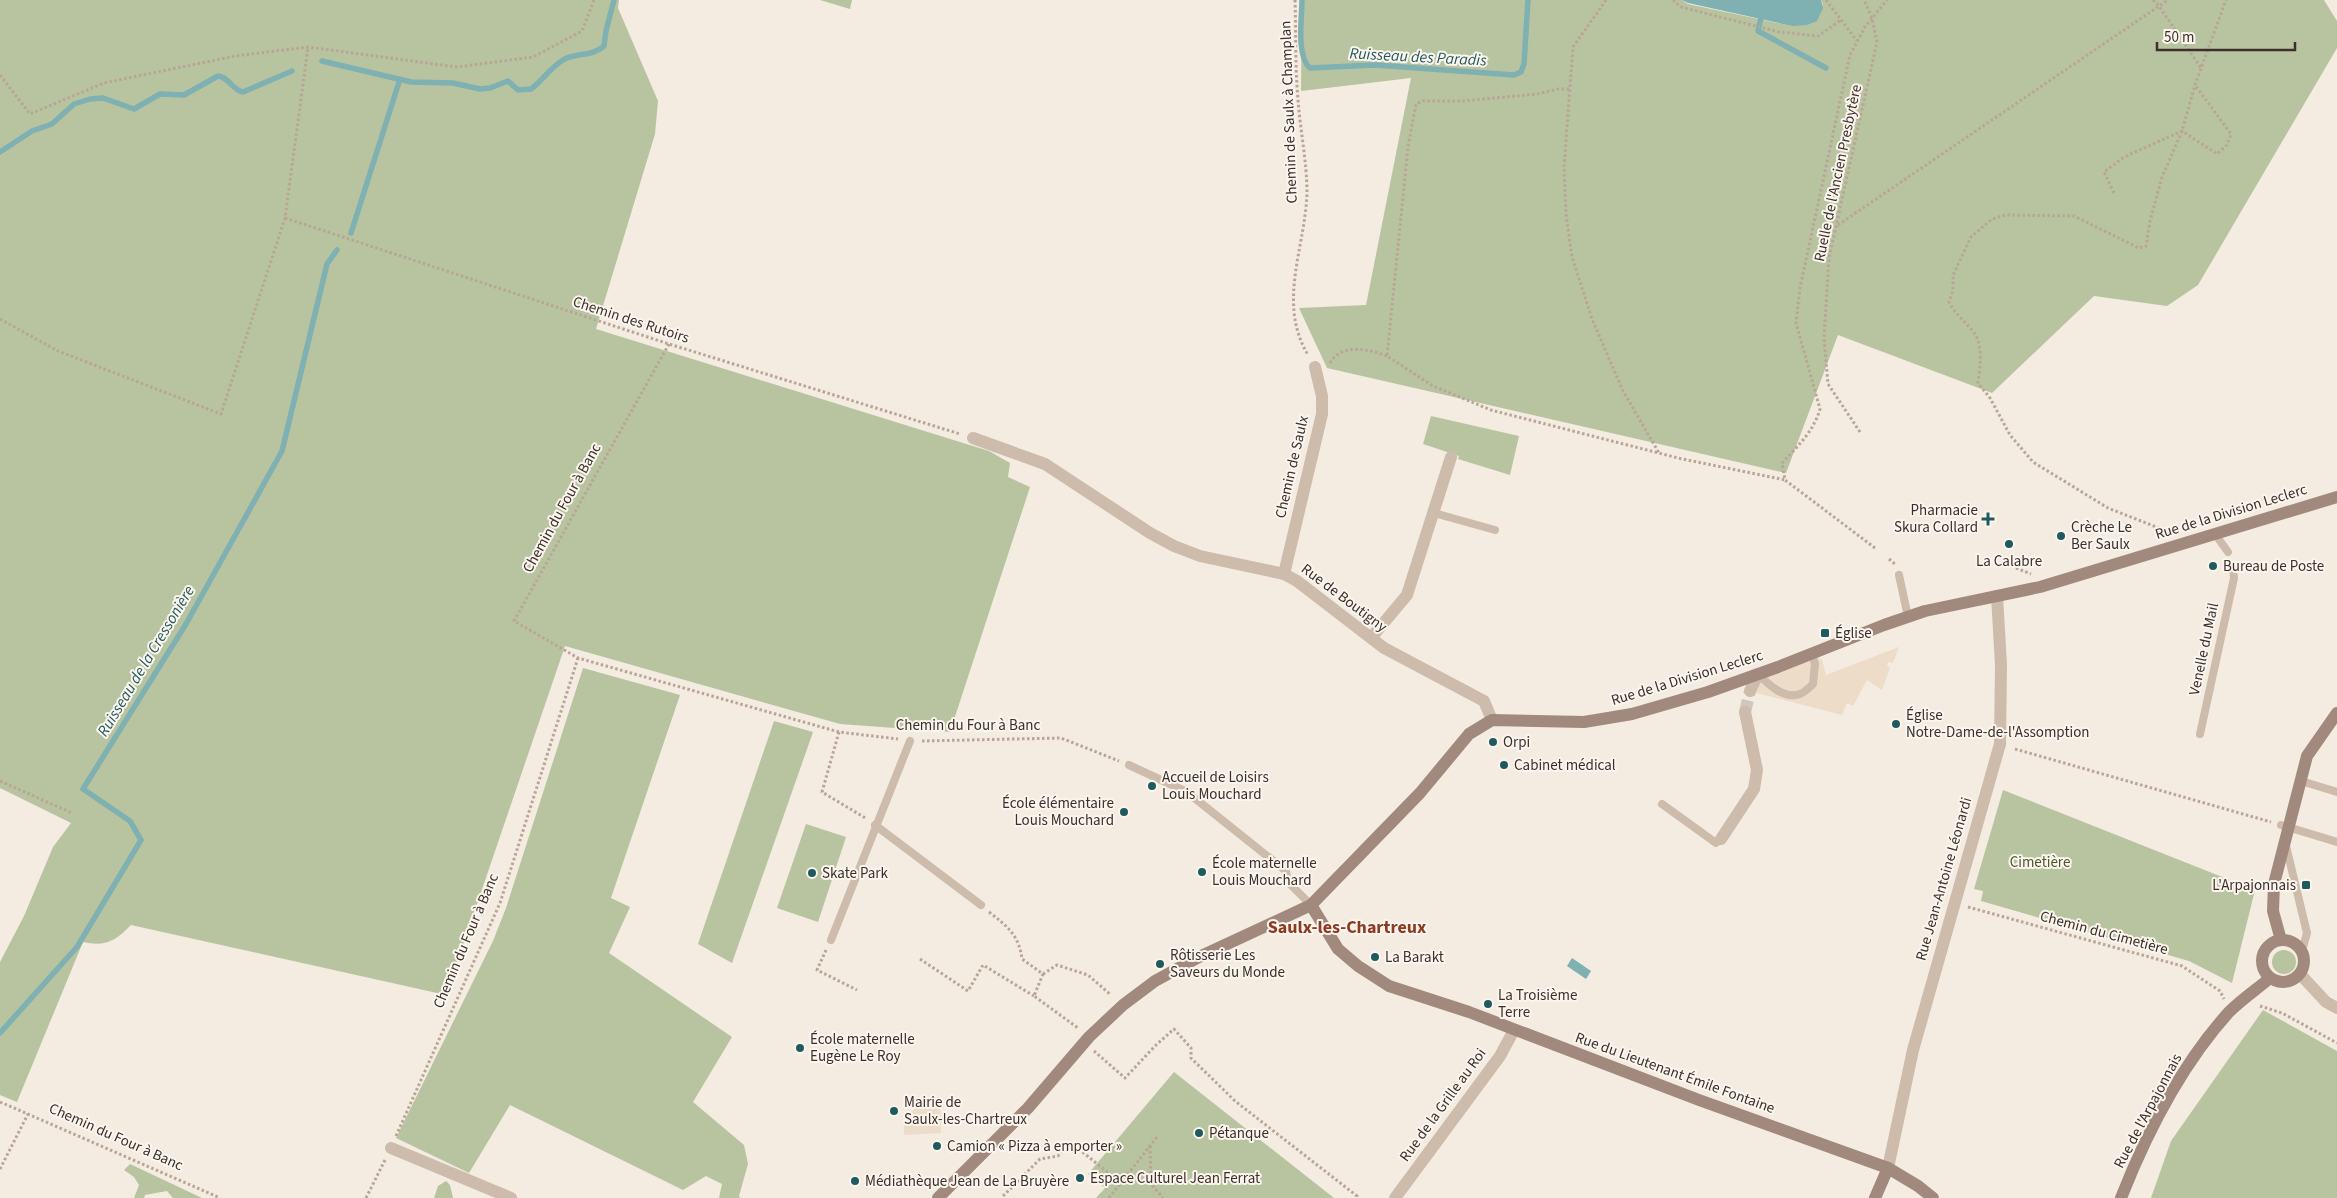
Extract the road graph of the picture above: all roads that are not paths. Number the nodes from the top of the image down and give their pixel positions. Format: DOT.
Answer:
graph roads {
  1 [pos="1315,367"];
  2 [pos="973,438"];
  3 [pos="1451,457"];
  4 [pos="2337,497"];
  5 [pos="1434,513"];
  6 [pos="1496,530"];
  7 [pos="2215,534"];
  8 [pos="2228,552"];
  9 [pos="2233,569"];
  10 [pos="1284,574"];
  11 [pos="1899,575"];
  12 [pos="1997,596"];
  13 [pos="1908,617"];
  14 [pos="1371,638"];
  15 [pos="1812,654"];
  16 [pos="1758,674"];
  17 [pos="1750,691"];
  18 [pos="1745,712"];
  19 [pos="2337,713"];
  20 [pos="1492,720"];
  21 [pos="2200,734"];
  22 [pos="910,741"];
  23 [pos="1129,765"];
  24 [pos="2301,781"];
  25 [pos="2337,792"];
  26 [pos="1662,804"];
  27 [pos="875,825"];
  28 [pos="2285,826"];
  29 [pos="1720,839"];
  30 [pos="2337,842"];
  31 [pos="2285,844"];
  32 [pos="981,905"];
  33 [pos="1311,905"];
  34 [pos="831,940"];
  35 [pos="2281,940"];
  36 [pos="2302,950"];
  37 [pos="2300,974"];
  38 [pos="2270,978"];
  39 [pos="2337,1008"];
  40 [pos="1514,1030"];
  41 [pos="390,1148"];
  42 [pos="1888,1168"];
  43 [pos="511,1198"];
  44 [pos="938,1198"];
  45 [pos="1395,1198"];
  46 [pos="1875,1198"];
  47 [pos="1933,1198"];
  48 [pos="2122,1198"];
  1 -- 10 [label="street, Chemin de Saulx"];
  2 -- 10 [label="street, Rue de Boutigny"];
  3 -- 5 [label="street"];
  4 -- 7 [label="main road, Rue de la Division Leclerc"];
  5 -- 6 [label="lane"];
  5 -- 14 [label="street"];
  7 -- 8 [label="lane"];
  7 -- 12 [label="main road, Rue de la Division Leclerc"];
  9 -- 21 [label="lane, Venelle du Mail"];
  10 -- 14 [label="street, Rue de Boutigny"];
  11 -- 13 [label="lane"];
  12 -- 13 [label="main road, Rue de la Division Leclerc"];
  12 -- 42 [label="street, Rue Jean-Antoine Léonardi"];
  13 -- 15 [label="main road, Rue de la Division Leclerc"];
  14 -- 20 [label="street, Rue de Boutigny"];
  15 -- 16 [label="main road, Rue de la Division Leclerc"];
  15 -- 16 [label="lane"];
  16 -- 17 [label="street, Rue de la Division Leclerc"];
  16 -- 20 [label="main road, Rue de la Division Leclerc"];
  18 -- 29 [label="street"];
  19 -- 24 [label="main road"];
  20 -- 33 [label="main road"];
  22 -- 27 [label="lane"];
  23 -- 33 [label="lane"];
  24 -- 25 [label="lane"];
  24 -- 28 [label="main road"];
  26 -- 29 [label="lane"];
  27 -- 32 [label="lane"];
  27 -- 34 [label="lane"];
  28 -- 30 [label="lane"];
  28 -- 31 [label="main road"];
  31 -- 35 [label="main road"];
  31 -- 36 [label="lane"];
  33 -- 40 [label="main road, Rue du Lieutenant Émile Fontaine"];
  33 -- 44 [label="main road"];
  35 -- 36 [label="main road"];
  35 -- 38 [label="main road"];
  36 -- 37 [label="main road"];
  37 -- 38 [label="main road"];
  37 -- 39 [label="street"];
  38 -- 48 [label="main road, Rue de l'Arpajonnais"];
  40 -- 42 [label="main road, Rue du Lieutenant Émile Fontaine"];
  40 -- 45 [label="street, Rue de la Grille au Roi"];
  41 -- 43 [label="street"];
  42 -- 46 [label="main road"];
  42 -- 47 [label="main road, Rue du Lieutenant Émile Fontaine"];
}
